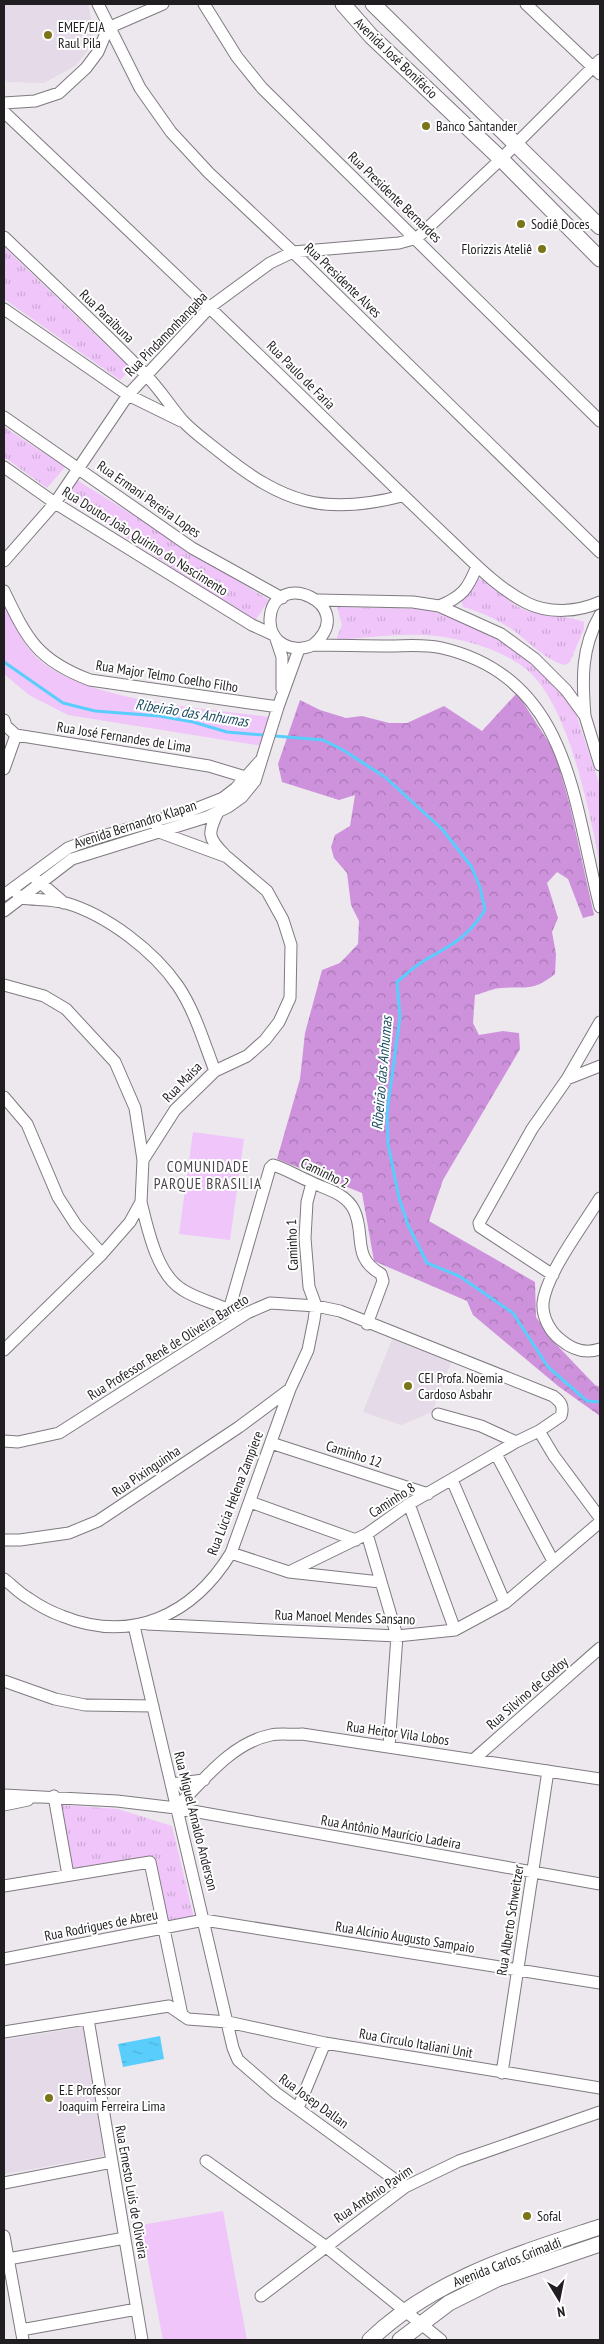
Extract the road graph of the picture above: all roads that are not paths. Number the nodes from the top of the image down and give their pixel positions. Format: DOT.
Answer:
graph roads {
  1 [pos="98,4"];
  2 [pos="163,4"];
  3 [pos="204,4"];
  4 [pos="343,4"];
  5 [pos="373,4"];
  6 [pos="526,4"];
  7 [pos="108,28"];
  8 [pos="598,67"];
  9 [pos="4,103"];
  10 [pos="4,112"];
  11 [pos="517,143"];
  12 [pos="501,159"];
  13 [pos="600,227"];
  14 [pos="4,237"];
  15 [pos="416,238"];
  16 [pos="293,252"];
  17 [pos="600,260"];
  18 [pos="210,307"];
  19 [pos="4,309"];
  20 [pos="146,376"];
  21 [pos="128,395"];
  22 [pos="4,417"];
  23 [pos="600,421"];
  24 [pos="184,423"];
  25 [pos="4,467"];
  26 [pos="78,468"];
  27 [pos="402,496"];
  28 [pos="55,502"];
  29 [pos="600,552"];
  30 [pos="4,562"];
  31 [pos="477,566"];
  32 [pos="4,590"];
  33 [pos="282,598"];
  34 [pos="318,600"];
  35 [pos="600,602"];
  36 [pos="439,606"];
  37 [pos="581,609"];
  38 [pos="600,615"];
  39 [pos="593,628"];
  40 [pos="275,637"];
  41 [pos="313,645"];
  42 [pos="299,649"];
  43 [pos="282,696"];
  44 [pos="276,712"];
  45 [pos="585,716"];
  46 [pos="4,720"];
  47 [pos="16,735"];
  48 [pos="600,765"];
  49 [pos="4,769"];
  50 [pos="221,769"];
  51 [pos="251,778"];
  52 [pos="229,794"];
  53 [pos="218,812"];
  54 [pos="157,826"];
  55 [pos="227,857"];
  56 [pos="36,878"];
  57 [pos="8,892"];
  58 [pos="21,898"];
  59 [pos="64,903"];
  60 [pos="600,907"];
  61 [pos="4,911"];
  62 [pos="4,985"];
  63 [pos="600,1022"];
  64 [pos="600,1066"];
  65 [pos="215,1070"];
  66 [pos="567,1079"];
  67 [pos="4,1097"];
  68 [pos="143,1160"];
  69 [pos="312,1183"];
  70 [pos="600,1198"];
  71 [pos="141,1202"];
  72 [pos="102,1254"];
  73 [pos="553,1275"];
  74 [pos="316,1306"];
  75 [pos="233,1314"];
  76 [pos="368,1324"];
  77 [pos="600,1349"];
  78 [pos="4,1350"];
  79 [pos="290,1389"];
  80 [pos="438,1414"];
  81 [pos="561,1416"];
  82 [pos="539,1431"];
  83 [pos="4,1441"];
  84 [pos="516,1442"];
  85 [pos="271,1443"];
  86 [pos="496,1454"];
  87 [pos="452,1480"];
  88 [pos="428,1494"];
  89 [pos="250,1502"];
  90 [pos="409,1504"];
  91 [pos="600,1520"];
  92 [pos="367,1534"];
  93 [pos="4,1540"];
  94 [pos="356,1540"];
  95 [pos="231,1553"];
  96 [pos="553,1562"];
  97 [pos="289,1572"];
  98 [pos="4,1579"];
  99 [pos="380,1582"];
  100 [pos="504,1603"];
  101 [pos="138,1625"];
  102 [pos="456,1630"];
  103 [pos="397,1636"];
  104 [pos="600,1648"];
  105 [pos="4,1681"];
  106 [pos="153,1706"];
  107 [pos="389,1747"];
  108 [pos="473,1760"];
  109 [pos="548,1771"];
  110 [pos="600,1779"];
  111 [pos="204,1780"];
  112 [pos="171,1784"];
  113 [pos="4,1795"];
  114 [pos="49,1797"];
  115 [pos="4,1805"];
  116 [pos="176,1808"];
  117 [pos="533,1873"];
  118 [pos="68,1875"];
  119 [pos="600,1884"];
  120 [pos="4,1886"];
  121 [pos="204,1920"];
  122 [pos="165,1929"];
  123 [pos="4,1959"];
  124 [pos="517,1970"];
  125 [pos="600,1983"];
  126 [pos="182,2015"];
  127 [pos="88,2018"];
  128 [pos="228,2022"];
  129 [pos="4,2032"];
  130 [pos="325,2043"];
  131 [pos="502,2073"];
  132 [pos="600,2088"];
  133 [pos="298,2108"];
  134 [pos="600,2112"];
  135 [pos="206,2160"];
  136 [pos="112,2162"];
  137 [pos="4,2183"];
  138 [pos="405,2187"];
  139 [pos="600,2227"];
  140 [pos="4,2236"];
  141 [pos="125,2238"];
  142 [pos="600,2244"];
  143 [pos="324,2246"];
  144 [pos="8,2259"];
  145 [pos="261,2296"];
  146 [pos="137,2309"];
  147 [pos="406,2311"];
  148 [pos="420,2324"];
  149 [pos="22,2335"];
  150 [pos="142,2340"];
  151 [pos="370,2340"];
  152 [pos="400,2340"];
  153 [pos="441,2340"];
  1 -- 7 [label="street, Rua Presidente Alves"];
  2 -- 7 [label="street"];
  3 -- 15 [label="street, Rua Presidente Bernardes"];
  4 -- 12 [label="main road, Avenida José Bonifácio"];
  5 -- 11 [label="main road, Avenida José Bonifácio"];
  6 -- 8 [label="street"];
  7 -- 9 [label="street"];
  7 -- 16 [label="street, Rua Presidente Alves"];
  8 -- 11 [label="street, Rua Pindamonhangaba"];
  10 -- 18 [label="street, Rua Paulo de Faria"];
  11 -- 12 [label="street, Rua Pindamonhangaba"];
  11 -- 13 [label="main road, Avenida José Bonifácio"];
  12 -- 15 [label="street, Rua Pindamonhangaba"];
  12 -- 17 [label="main road, Avenida José Bonifácio"];
  14 -- 20 [label="street, Rua Paraibuna"];
  15 -- 16 [label="street, Rua Pindamonhangaba"];
  15 -- 23 [label="street, Rua Presidente Bernardes"];
  16 -- 18 [label="street, Rua Pindamonhangaba"];
  16 -- 29 [label="street, Rua Presidente Alves"];
  18 -- 20 [label="street, Rua Pindamonhangaba"];
  18 -- 27 [label="street, Rua Paulo de Faria"];
  19 -- 21 [label="street, Rua Paraibuna"];
  20 -- 21 [label="street, Rua Pindamonhangaba"];
  20 -- 24 [label="street, Rua Paraibuna"];
  21 -- 24 [label="street, Rua Paraibuna"];
  21 -- 26 [label="street, Rua Pindamonhangaba"];
  22 -- 26 [label="street, Rua Ermani Pereira Lopes"];
  24 -- 27 [label="street, Rua Paraibuna"];
  25 -- 28 [label="street, Rua Doutor João Quirino do Nascimento"];
  26 -- 28 [label="street, Rua Pindamonhangaba"];
  26 -- 33 [label="street, Rua Ermani Pereira Lopes"];
  27 -- 31 [label="street, Rua Paulo de Faria"];
  28 -- 30 [label="street, Rua Pindamonhangaba"];
  28 -- 40 [label="street, Rua Doutor João Quirino do Nascimento"];
  31 -- 36 [label="street"];
  31 -- 37 [label="street, Rua Paulo de Faria"];
  32 -- 44 [label="street, Rua Major Telmo Coelho Filho"];
  33 -- 34 [label="street"];
  33 -- 40 [label="street"];
  34 -- 36 [label="street"];
  34 -- 41 [label="street"];
  35 -- 37 [label="street, Rua Paulo de Faria"];
  36 -- 45 [label="street"];
  37 -- 39 [label="street"];
  38 -- 39 [label="street"];
  39 -- 45 [label="street"];
  40 -- 42 [label="street"];
  40 -- 43 [label="street, Avenida Bernandro Klapan"];
  41 -- 42 [label="street"];
  41 -- 60 [label="street"];
  42 -- 43 [label="street, Avenida Bernandro Klapan"];
  43 -- 44 [label="street, Avenida Bernandro Klapan"];
  44 -- 51 [label="street, Avenida Bernandro Klapan"];
  45 -- 48 [label="street"];
  46 -- 47 [label="street"];
  47 -- 49 [label="street"];
  47 -- 50 [label="street, Rua José Fernandes de Lima"];
  50 -- 51 [label="street, Rua José Fernandes de Lima"];
  50 -- 52 [label="street"];
  51 -- 52 [label="street, Avenida Bernandro Klapan"];
  51 -- 53 [label="street, Avenida Bernandro Klapan"];
  52 -- 54 [label="street, Avenida Bernandro Klapan"];
  53 -- 54 [label="street, Avenida Bernandro Klapan"];
  53 -- 55 [label="street"];
  54 -- 55 [label="street, Rua Maísa"];
  54 -- 56 [label="street, Avenida Bernandro Klapan"];
  55 -- 65 [label="street, Rua Maísa"];
  56 -- 57 [label="street, Avenida Bernandro Klapan"];
  56 -- 58 [label="street, Avenida Bernandro Klapan"];
  56 -- 59 [label="street"];
  57 -- 58 [label="street"];
  58 -- 59 [label="street"];
  58 -- 61 [label="street, Avenida Bernandro Klapan"];
  59 -- 65 [label="street"];
  62 -- 68 [label="street"];
  63 -- 66 [label="street"];
  64 -- 66 [label="street"];
  65 -- 68 [label="street, Rua Maísa"];
  66 -- 73 [label="street"];
  67 -- 72 [label="street"];
  68 -- 71 [label="street, Rua Maísa"];
  69 -- 74 [label="street, Caminho 1"];
  69 -- 75 [label="street, Caminho 2"];
  69 -- 76 [label="street, Caminho 2"];
  70 -- 73 [label="street"];
  71 -- 72 [label="street, Rua Maísa"];
  71 -- 75 [label="street"];
  72 -- 78 [label="street, Rua Maísa"];
  73 -- 77 [label="street"];
  74 -- 75 [label="street, Rua Professor Renê de Oliveira Barreto"];
  74 -- 76 [label="street, Rua Professor Renê de Oliveira Barreto"];
  74 -- 79 [label="street, Rua Lúcia Helena Zampiere"];
  75 -- 83 [label="street, Rua Professor Renê de Oliveira Barreto"];
  76 -- 81 [label="street, Rua Professor Renê de Oliveira Barreto"];
  79 -- 85 [label="street, Rua Lúcia Helena Zampiere"];
  79 -- 93 [label="street, Rua Pixinguinha"];
  80 -- 84 [label="street"];
  81 -- 82 [label="street, Caminho 8"];
  82 -- 84 [label="street, Caminho 8"];
  82 -- 91 [label="street"];
  84 -- 86 [label="street, Caminho 8"];
  85 -- 88 [label="street, Caminho 12"];
  85 -- 89 [label="street, Rua Lúcia Helena Zampiere"];
  86 -- 87 [label="street, Caminho 8"];
  86 -- 96 [label="street"];
  87 -- 88 [label="street, Caminho 8"];
  87 -- 100 [label="street"];
  88 -- 90 [label="street, Caminho 8"];
  89 -- 94 [label="street"];
  89 -- 95 [label="street, Rua Lúcia Helena Zampiere"];
  90 -- 92 [label="street, Caminho 8"];
  90 -- 102 [label="street"];
  91 -- 96 [label="street, Rua Manoel Mendes Sansano"];
  92 -- 94 [label="street, Caminho 8"];
  92 -- 99 [label="street"];
  94 -- 97 [label="street, Caminho 8"];
  95 -- 97 [label="street"];
  95 -- 101 [label="street, Rua Lúcia Helena Zampiere"];
  96 -- 100 [label="street, Rua Manoel Mendes Sansano"];
  97 -- 99 [label="street"];
  98 -- 101 [label="street, Rua Lúcia Helena Zampiere"];
  99 -- 103 [label="street"];
  100 -- 102 [label="street, Rua Manoel Mendes Sansano"];
  101 -- 103 [label="street, Rua Manoel Mendes Sansano"];
  101 -- 106 [label="street, Rua Miguel Arnaldo Anderson"];
  102 -- 103 [label="street, Rua Manoel Mendes Sansano"];
  103 -- 107 [label="street"];
  104 -- 108 [label="street, Rua Silvino de Godoy"];
  105 -- 106 [label="street"];
  106 -- 112 [label="street, Rua Miguel Arnaldo Anderson"];
  107 -- 108 [label="street, Rua Heitor Vila Lobos"];
  107 -- 111 [label="street, Rua Heitor Vila Lobos"];
  108 -- 109 [label="street, Rua Heitor Vila Lobos"];
  109 -- 110 [label="street, Rua Heitor Vila Lobos"];
  109 -- 117 [label="street, Rua Alberto Schweitzer"];
  111 -- 112 [label="street"];
  111 -- 116 [label="street, Rua Heitor Vila Lobos"];
  112 -- 116 [label="street, Rua Miguel Arnaldo Anderson"];
  113 -- 114 [label="street"];
  114 -- 115 [label="street"];
  114 -- 116 [label="street, Rua Antônio Maurício Ladeira"];
  114 -- 118 [label="street"];
  116 -- 117 [label="street, Rua Antônio Maurício Ladeira"];
  116 -- 121 [label="street, Rua Miguel Arnaldo Anderson"];
  117 -- 119 [label="street, Rua Antônio Maurício Ladeira"];
  117 -- 124 [label="street, Rua Alberto Schweitzer"];
  118 -- 120 [label="street"];
  118 -- 122 [label="street"];
  121 -- 122 [label="street, Rua Rodrigues de Abreu"];
  121 -- 124 [label="street, Rua Alcínio Augusto Sampaio"];
  121 -- 128 [label="street, Rua Miguel Arnaldo Anderson"];
  122 -- 123 [label="street, Rua Rodrigues de Abreu"];
  122 -- 126 [label="street"];
  124 -- 125 [label="street, Rua Alcínio Augusto Sampaio"];
  124 -- 131 [label="street, Rua Alberto Schweitzer"];
  126 -- 127 [label="street, Rua Circulo Italiani Unit"];
  126 -- 128 [label="street, Rua Circulo Italiani Unit"];
  127 -- 129 [label="street, Rua Circulo Italiani Unit"];
  127 -- 136 [label="street, Rua Ernesto Luís de Oliveira"];
  128 -- 130 [label="street, Rua Circulo Italiani Unit"];
  128 -- 133 [label="street, Rua Josep Dallan"];
  130 -- 131 [label="street, Rua Circulo Italiani Unit"];
  130 -- 133 [label="street"];
  131 -- 132 [label="street, Rua Circulo Italiani Unit"];
  133 -- 138 [label="street, Rua Josep Dallan"];
  134 -- 138 [label="street, Rua Antônio Pavim"];
  135 -- 143 [label="street"];
  136 -- 137 [label="street"];
  136 -- 141 [label="street, Rua Ernesto Luís de Oliveira"];
  138 -- 143 [label="street, Rua Antônio Pavim"];
  139 -- 147 [label="main road, Avenida Carlos Grimaldi"];
  140 -- 144 [label="street"];
  141 -- 144 [label="street"];
  141 -- 146 [label="street, Rua Ernesto Luís de Oliveira"];
  142 -- 148 [label="main road, Avenida Carlos Grimaldi"];
  143 -- 145 [label="street, Rua Antônio Pavim"];
  143 -- 147 [label="street"];
  144 -- 149 [label="street"];
  146 -- 149 [label="street"];
  146 -- 150 [label="street, Rua Ernesto Luís de Oliveira"];
  147 -- 148 [label="street"];
  147 -- 151 [label="main road, Avenida Carlos Grimaldi"];
  148 -- 152 [label="main road, Avenida Carlos Grimaldi"];
  148 -- 153 [label="street"];
}
